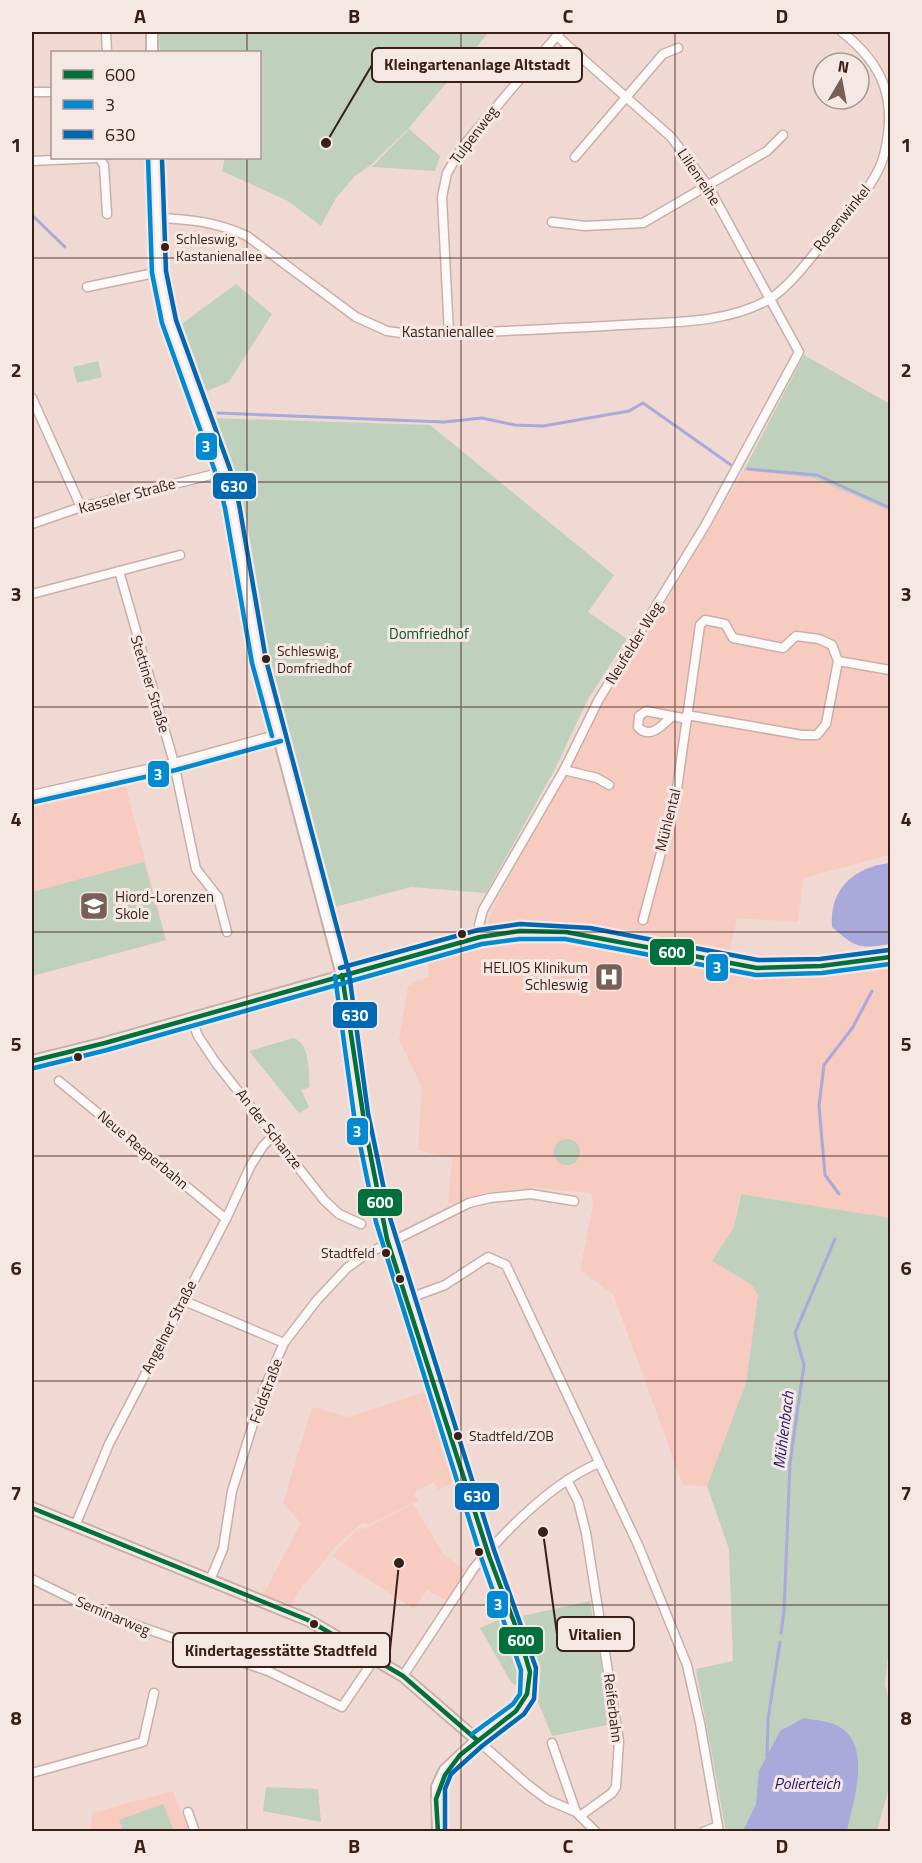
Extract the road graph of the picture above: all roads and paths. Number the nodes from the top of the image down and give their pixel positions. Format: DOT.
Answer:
graph roads {
  1 [pos="106,32"];
  2 [pos="152,32"];
  3 [pos="842,32"];
  4 [pos="558,34"];
  5 [pos="678,48"];
  6 [pos="107,51"];
  7 [pos="152,51"];
  8 [pos="32,92"];
  9 [pos="51,92"];
  10 [pos="626,98"];
  11 [pos="783,135"];
  12 [pos="575,157"];
  13 [pos="76,159"];
  14 [pos="99,159"];
  15 [pos="155,159"];
  16 [pos="32,161"];
  17 [pos="708,186"];
  18 [pos="107,214"];
  19 [pos="156,218"];
  20 [pos="552,222"];
  21 [pos="159,272"];
  22 [pos="87,287"];
  23 [pos="769,299"];
  24 [pos="449,333"];
  25 [pos="799,352"];
  26 [pos="32,398"];
  27 [pos="223,472"];
  28 [pos="81,507"];
  29 [pos="32,524"];
  30 [pos="180,555"];
  31 [pos="119,571"];
  32 [pos="32,594"];
  33 [pos="838,661"];
  34 [pos="891,670"];
  35 [pos="672,716"];
  36 [pos="687,717"];
  37 [pos="279,734"];
  38 [pos="174,763"];
  39 [pos="564,770"];
  40 [pos="609,785"];
  41 [pos="32,795"];
  42 [pos="643,920"];
  43 [pos="227,932"];
  44 [pos="480,937"];
  45 [pos="891,957"];
  46 [pos="342,975"];
  47 [pos="191,1018"];
  48 [pos="32,1061"];
  49 [pos="59,1081"];
  50 [pos="274,1135"];
  51 [pos="574,1201"];
  52 [pos="226,1218"];
  53 [pos="361,1224"];
  54 [pos="389,1243"];
  55 [pos="407,1299"];
  56 [pos="182,1300"];
  57 [pos="284,1343"];
  58 [pos="599,1463"];
  59 [pos="567,1480"];
  60 [pos="32,1508"];
  61 [pos="75,1526"];
  62 [pos="488,1552"];
  63 [pos="32,1580"];
  64 [pos="210,1580"];
  65 [pos="375,1658"];
  66 [pos="403,1676"];
  67 [pos="154,1693"];
  68 [pos="477,1740"];
  69 [pos="552,1743"];
  70 [pos="32,1773"];
  71 [pos="188,1812"];
  72 [pos="578,1814"];
  73 [pos="719,1829"];
  74 [pos="195,1832"];
  75 [pos="438,1832"];
  76 [pos="596,1832"];
  77 [pos="703,1832"];
  1 -- 6 [label="street"];
  2 -- 7 [label="street"];
  3 -- 23 [label="street, Rosenwinkel"];
  4 -- 10 [label="street, Lilienreihe"];
  4 -- 24 [label="street, Tulpenweg"];
  5 -- 10 [label="street"];
  8 -- 9 [label="street"];
  10 -- 12 [label="street"];
  10 -- 17 [label="street, Lilienreihe"];
  11 -- 17 [label="street"];
  13 -- 16 [label="street"];
  14 -- 18 [label="street"];
  15 -- 19 [label="street"];
  17 -- 20 [label="street"];
  17 -- 23 [label="street, Lilienreihe"];
  19 -- 21 [label="street"];
  19 -- 24 [label="street, Kastanienallee"];
  21 -- 22 [label="street"];
  21 -- 27 [label="street"];
  23 -- 24 [label="street, Kastanienallee"];
  23 -- 25 [label="street, Lilienreihe"];
  25 -- 39 [label="street, Neufelder Weg"];
  26 -- 28 [label="street"];
  27 -- 28 [label="street, Kasseler Straße"];
  27 -- 37 [label="street"];
  28 -- 29 [label="street, Kasseler Straße"];
  30 -- 31 [label="street"];
  31 -- 32 [label="street"];
  31 -- 38 [label="street, Stettiner Straße"];
  33 -- 34 [label="street"];
  33 -- 36 [label="street"];
  33 -- 36 [label="street, Mühlental"];
  35 -- 36 [label="street"];
  36 -- 42 [label="street, Mühlental"];
  37 -- 38 [label="street"];
  37 -- 46 [label="street"];
  38 -- 41 [label="street"];
  38 -- 43 [label="street, Stettiner Straße"];
  39 -- 40 [label="street"];
  39 -- 44 [label="street, Neufelder Weg"];
  44 -- 45 [label="street"];
  44 -- 46 [label="street"];
  46 -- 47 [label="street"];
  46 -- 54 [label="street"];
  47 -- 48 [label="street"];
  47 -- 50 [label="street, An der Schanze"];
  49 -- 52 [label="street, Neue Reeperbahn"];
  50 -- 52 [label="street, Angelner Straße"];
  50 -- 53 [label="street, An der Schanze"];
  51 -- 54 [label="street, Feldstraße"];
  52 -- 56 [label="street, Angelner Straße"];
  54 -- 55 [label="street"];
  54 -- 57 [label="street, Feldstraße"];
  55 -- 58 [label="street"];
  55 -- 62 [label="street"];
  56 -- 57 [label="street"];
  56 -- 61 [label="street, Angelner Straße"];
  57 -- 64 [label="street, Feldstraße"];
  58 -- 59 [label="street"];
  58 -- 73 [label="street"];
  59 -- 62 [label="street"];
  59 -- 72 [label="street, Reiferbahn"];
  60 -- 61 [label="street"];
  61 -- 64 [label="street"];
  62 -- 66 [label="street"];
  62 -- 68 [label="street"];
  63 -- 65 [label="street, Seminarweg"];
  64 -- 65 [label="street"];
  65 -- 66 [label="street"];
  66 -- 68 [label="street"];
  67 -- 70 [label="street"];
  68 -- 72 [label="street"];
  68 -- 75 [label="street"];
  69 -- 72 [label="street"];
  71 -- 74 [label="street"];
  72 -- 76 [label="street"];
  73 -- 77 [label="street"];
}
